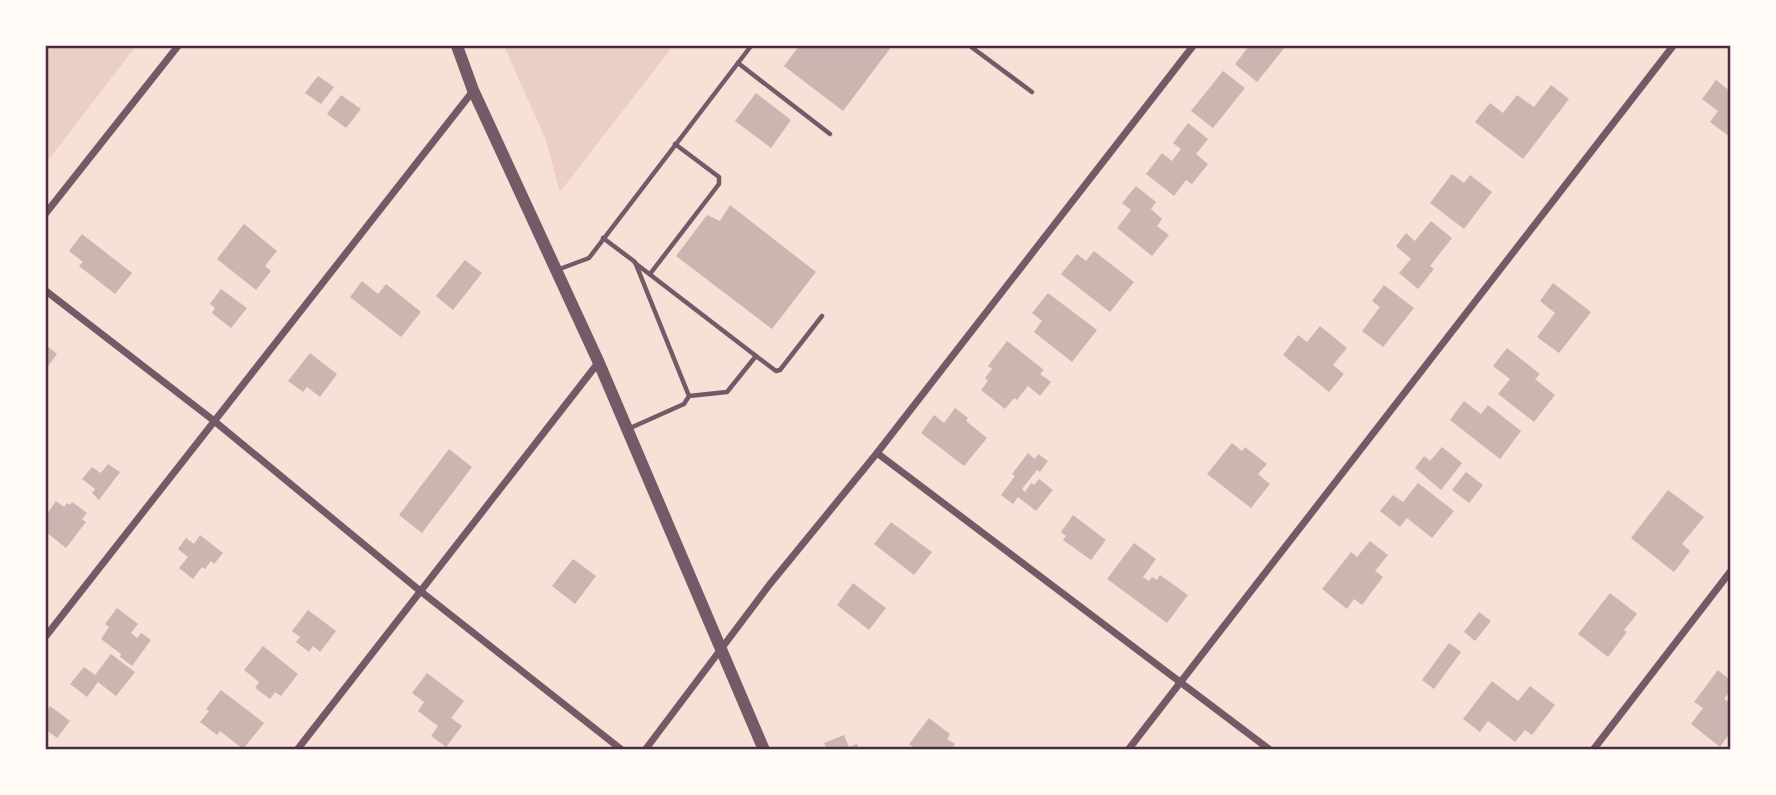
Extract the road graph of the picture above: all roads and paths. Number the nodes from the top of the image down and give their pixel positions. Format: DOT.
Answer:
graph roads {
  1 [pos="178,46"];
  2 [pos="457,46"];
  3 [pos="751,46"];
  4 [pos="970,46"];
  5 [pos="1193,46"];
  6 [pos="1673,46"];
  7 [pos="737,63"];
  8 [pos="473,90"];
  9 [pos="1032,92"];
  10 [pos="830,134"];
  11 [pos="675,144"];
  12 [pos="46,213"];
  13 [pos="603,237"];
  14 [pos="635,262"];
  15 [pos="556,271"];
  16 [pos="650,274"];
  17 [pos="46,290"];
  18 [pos="822,316"];
  19 [pos="756,356"];
  20 [pos="599,363"];
  21 [pos="689,396"];
  22 [pos="213,421"];
  23 [pos="628,429"];
  24 [pos="877,453"];
  25 [pos="1731,572"];
  26 [pos="419,590"];
  27 [pos="46,636"];
  28 [pos="722,650"];
  29 [pos="1180,683"];
  30 [pos="296,750"];
  31 [pos="622,750"];
  32 [pos="645,750"];
  33 [pos="764,750"];
  34 [pos="1128,750"];
  35 [pos="1270,750"];
  36 [pos="1593,750"];
  1 -- 12 [label="street"];
  2 -- 8 [label="street"];
  3 -- 7 [label="lane"];
  4 -- 9 [label="lane"];
  5 -- 24 [label="street"];
  6 -- 29 [label="street"];
  7 -- 10 [label="lane"];
  7 -- 11 [label="lane"];
  8 -- 15 [label="street"];
  8 -- 22 [label="street"];
  11 -- 13 [label="lane"];
  11 -- 16 [label="lane"];
  13 -- 14 [label="lane"];
  13 -- 15 [label="lane"];
  14 -- 16 [label="lane"];
  14 -- 21 [label="lane"];
  15 -- 20 [label="street"];
  16 -- 19 [label="lane"];
  17 -- 22 [label="street"];
  18 -- 19 [label="lane"];
  19 -- 21 [label="lane"];
  20 -- 23 [label="street"];
  20 -- 26 [label="street"];
  21 -- 23 [label="lane"];
  22 -- 26 [label="street"];
  22 -- 27 [label="street"];
  23 -- 28 [label="street"];
  24 -- 28 [label="street"];
  24 -- 29 [label="street"];
  25 -- 36 [label="street"];
  26 -- 30 [label="street"];
  26 -- 31 [label="street"];
  28 -- 32 [label="street"];
  28 -- 33 [label="street"];
  29 -- 34 [label="street"];
  29 -- 35 [label="street"];
}
